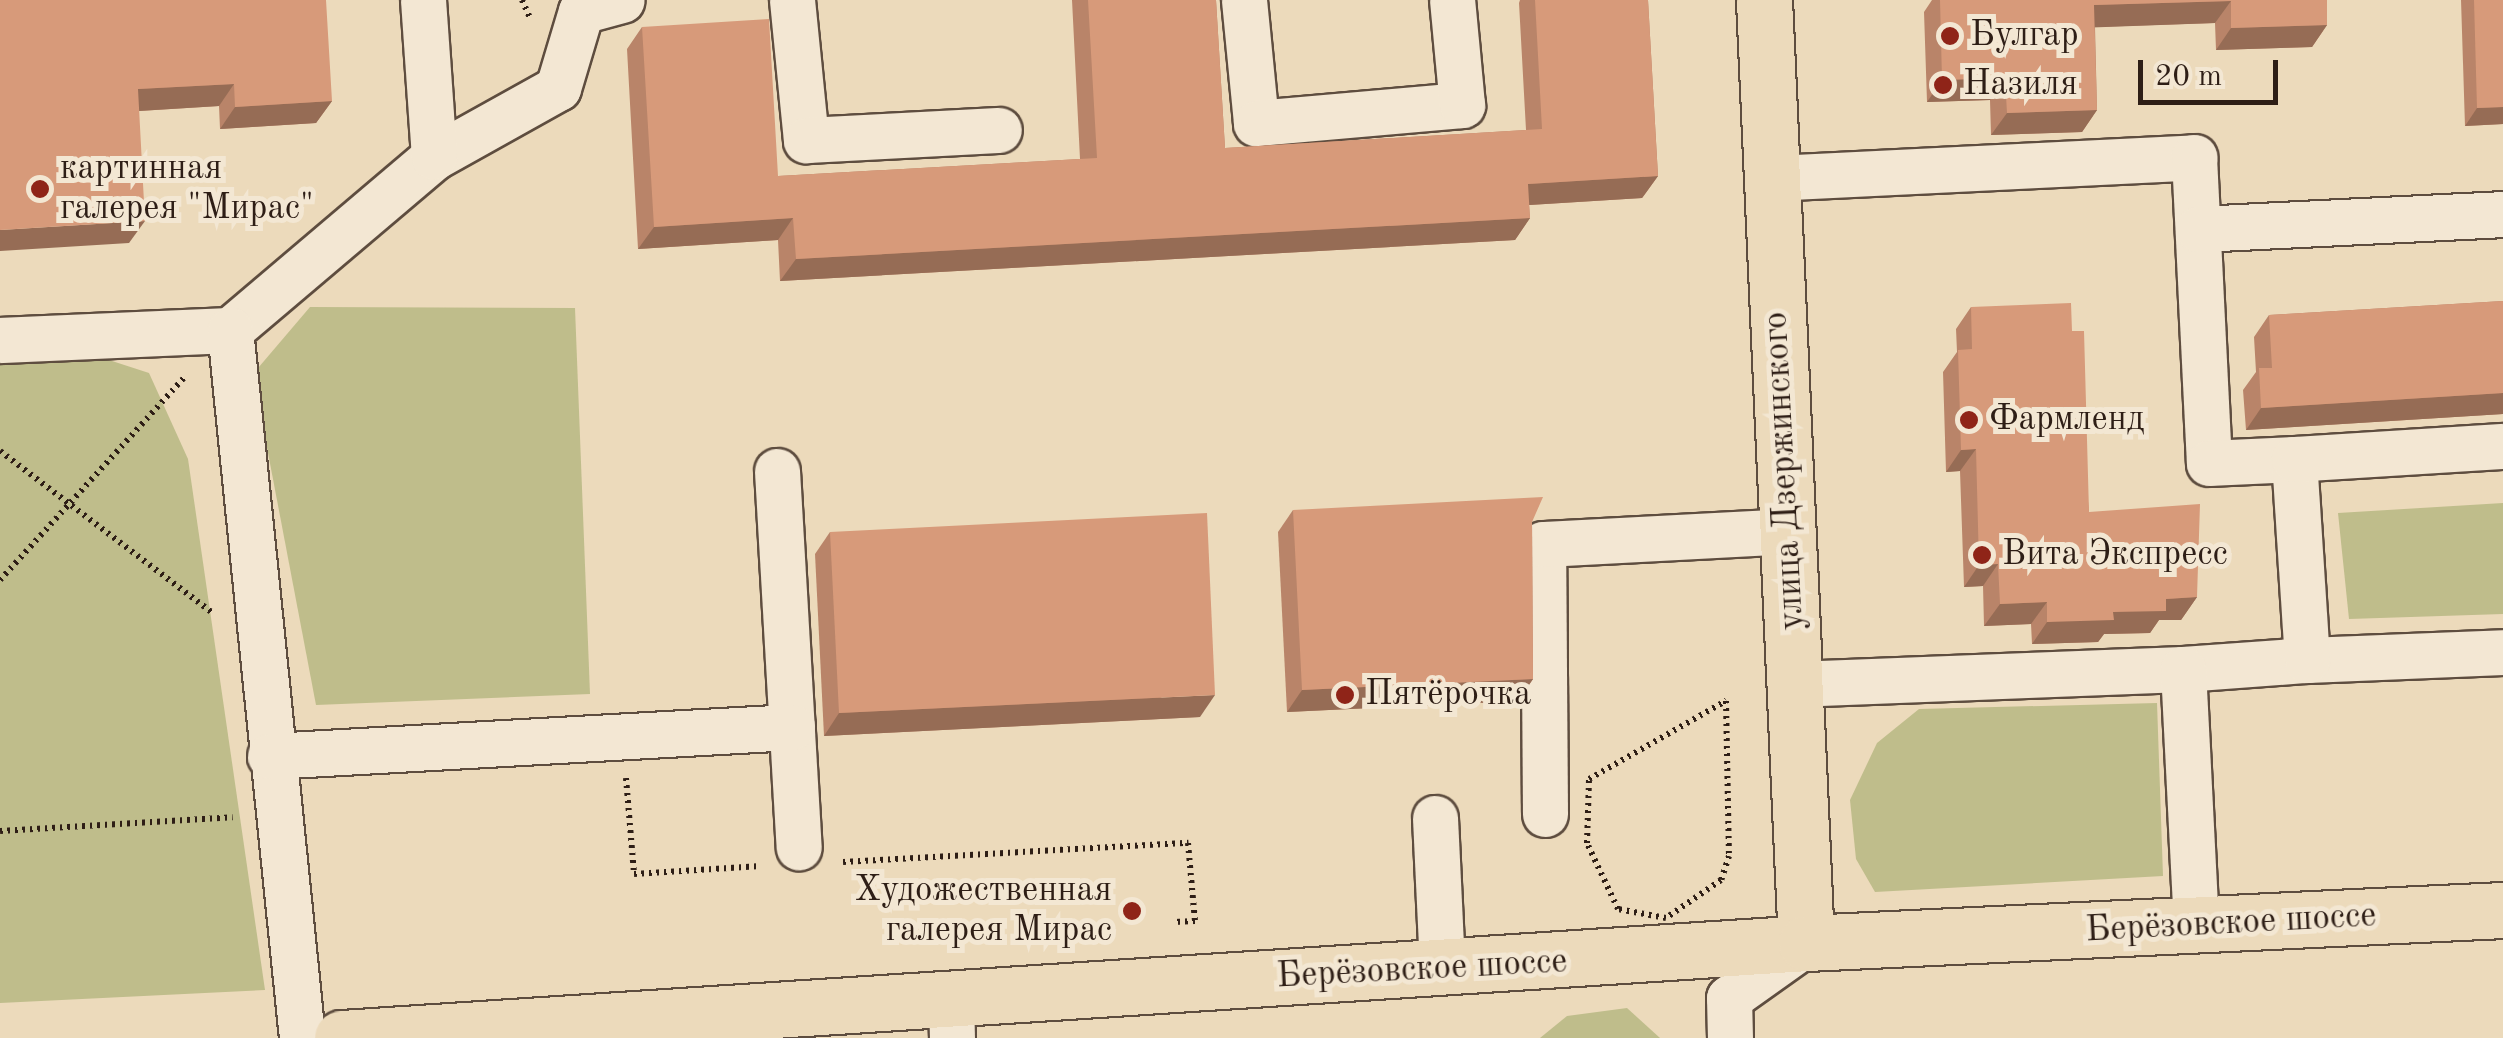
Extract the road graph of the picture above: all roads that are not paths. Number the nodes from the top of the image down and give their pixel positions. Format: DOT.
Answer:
graph roads {
  1 [pos="423,0"];
  2 [pos="622,0"];
  3 [pos="792,0"];
  4 [pos="1244,0"];
  5 [pos="1452,0"];
  6 [pos="1764,0"];
  7 [pos="999,130"];
  8 [pos="434,156"];
  9 [pos="1772,178"];
  10 [pos="2503,214"];
  11 [pos="2198,229"];
  12 [pos="230,330"];
  13 [pos="0,340"];
  14 [pos="2503,446"];
  15 [pos="2294,459"];
  16 [pos="777,471"];
  17 [pos="1788,531"];
  18 [pos="2503,652"];
  19 [pos="2308,660"];
  20 [pos="2183,669"];
  21 [pos="1794,684"];
  22 [pos="792,727"];
  23 [pos="270,756"];
  24 [pos="1545,814"];
  25 [pos="1435,818"];
  26 [pos="800,847"];
  27 [pos="2503,910"];
  28 [pos="2196,927"];
  29 [pos="1806,943"];
  30 [pos="1442,969"];
  31 [pos="952,1018"];
  32 [pos="302,1038"];
  33 [pos="342,1038"];
  34 [pos="1730,1038"];
  1 -- 8 [label="lane"];
  2 -- 8 [label="lane"];
  3 -- 7 [label="lane"];
  4 -- 5 [label="lane"];
  6 -- 9 [label="main road, улица Дзержинского"];
  8 -- 12 [label="lane"];
  9 -- 11 [label="lane"];
  9 -- 17 [label="main road, улица Дзержинского"];
  10 -- 11 [label="lane"];
  11 -- 15 [label="lane"];
  12 -- 13 [label="lane"];
  12 -- 23 [label="lane"];
  14 -- 15 [label="lane"];
  15 -- 19 [label="lane"];
  16 -- 22 [label="lane"];
  17 -- 21 [label="main road, улица Дзержинского"];
  17 -- 24 [label="lane"];
  18 -- 19 [label="lane"];
  19 -- 20 [label="lane"];
  20 -- 21 [label="lane"];
  20 -- 28 [label="lane"];
  21 -- 29 [label="main road, улица Дзержинского"];
  22 -- 23 [label="lane"];
  22 -- 26 [label="lane"];
  23 -- 32 [label="lane"];
  25 -- 30 [label="lane"];
  27 -- 28 [label="main road, Берёзовское шоссе"];
  28 -- 29 [label="main road, Берёзовское шоссе"];
  29 -- 30 [label="main road, Берёзовское шоссе"];
  29 -- 34 [label="lane"];
  30 -- 31 [label="main road, Берёзовское шоссе"];
  31 -- 33 [label="main road, Берёзовское шоссе"];
}
